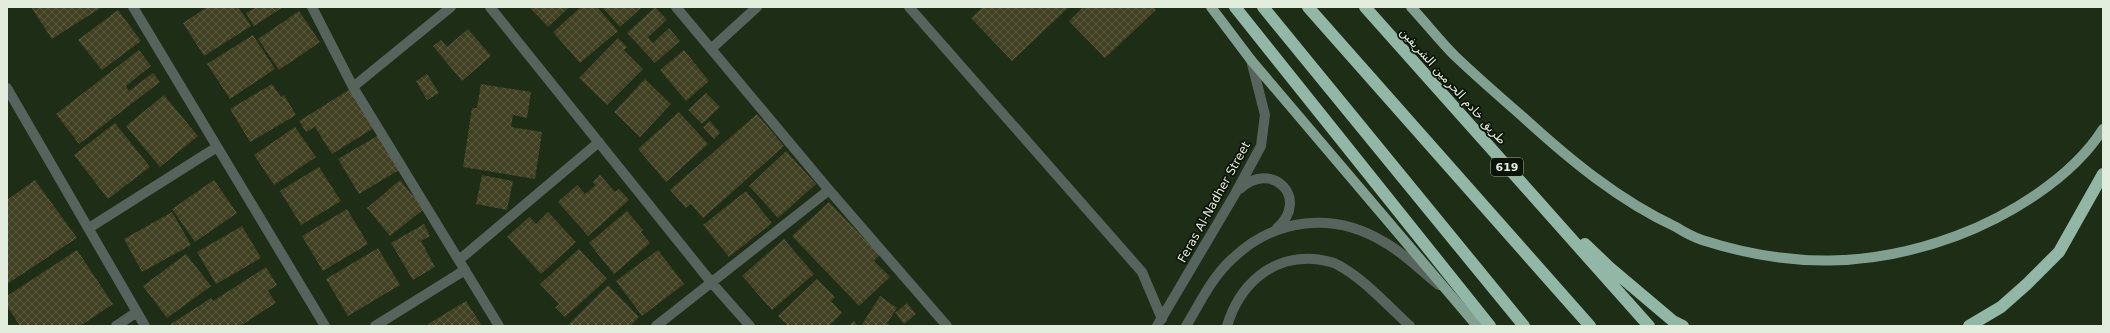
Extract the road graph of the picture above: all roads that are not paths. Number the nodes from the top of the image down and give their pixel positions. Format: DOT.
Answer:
graph roads {
  1 [pos="133,7"];
  2 [pos="312,7"];
  3 [pos="451,7"];
  4 [pos="490,7"];
  5 [pos="676,7"];
  6 [pos="757,7"];
  7 [pos="909,7"];
  8 [pos="1211,7"];
  9 [pos="1235,7"];
  10 [pos="1263,7"];
  11 [pos="1308,7"];
  12 [pos="1365,7"];
  13 [pos="1411,7"];
  14 [pos="711,49"];
  15 [pos="1251,60"];
  16 [pos="353,87"];
  17 [pos="7,88"];
  18 [pos="2103,129"];
  19 [pos="598,142"];
  20 [pos="217,147"];
  21 [pos="1512,173"];
  22 [pos="2103,174"];
  23 [pos="829,190"];
  24 [pos="1235,194"];
  25 [pos="89,228"];
  26 [pos="1275,230"];
  27 [pos="459,260"];
  28 [pos="465,270"];
  29 [pos="711,282"];
  30 [pos="1443,288"];
  31 [pos="137,312"];
  32 [pos="1160,322"];
  33 [pos="116,326"];
  34 [pos="145,326"];
  35 [pos="325,326"];
  36 [pos="375,326"];
  37 [pos="499,326"];
  38 [pos="656,326"];
  39 [pos="750,326"];
  40 [pos="947,326"];
  41 [pos="1186,326"];
  42 [pos="1227,326"];
  43 [pos="1410,326"];
  44 [pos="1476,326"];
  45 [pos="1490,326"];
  46 [pos="1524,326"];
  47 [pos="1590,326"];
  48 [pos="1649,326"];
  49 [pos="1683,326"];
  50 [pos="1969,326"];
  1 -- 20 [label="street"];
  2 -- 16 [label="street"];
  3 -- 16 [label="street"];
  4 -- 19 [label="street"];
  5 -- 14 [label="street"];
  6 -- 14 [label="street"];
  7 -- 32 [label="street"];
  8 -- 15 [label="main road"];
  9 -- 45 [label="highway"];
  10 -- 46 [label="highway"];
  11 -- 47 [label="highway"];
  12 -- 21 [label="highway, طريق خادم الحرمين الشريفين / 619"];
  13 -- 18 [label="main road"];
  14 -- 23 [label="street"];
  15 -- 24 [label="street, Feras Al-Nadher Street"];
  15 -- 30 [label="main road"];
  16 -- 27 [label="street"];
  17 -- 25 [label="street"];
  19 -- 27 [label="street"];
  19 -- 29 [label="street"];
  20 -- 25 [label="street"];
  20 -- 35 [label="street"];
  21 -- 48 [label="highway, طريق خادم الحرمين الشريفين / 619"];
  21 -- 49 [label="highway"];
  22 -- 50 [label="highway"];
  23 -- 29 [label="street"];
  23 -- 40 [label="street"];
  24 -- 26 [label="street"];
  24 -- 32 [label="street, Feras Al-Nadher Street"];
  25 -- 31 [label="street"];
  26 -- 30 [label="street"];
  26 -- 41 [label="street"];
  27 -- 28 [label="street"];
  28 -- 36 [label="street"];
  28 -- 37 [label="street"];
  29 -- 38 [label="street"];
  29 -- 39 [label="street"];
  30 -- 44 [label="main road"];
  31 -- 33 [label="street"];
  31 -- 34 [label="street"];
  42 -- 43 [label="street"];
}
